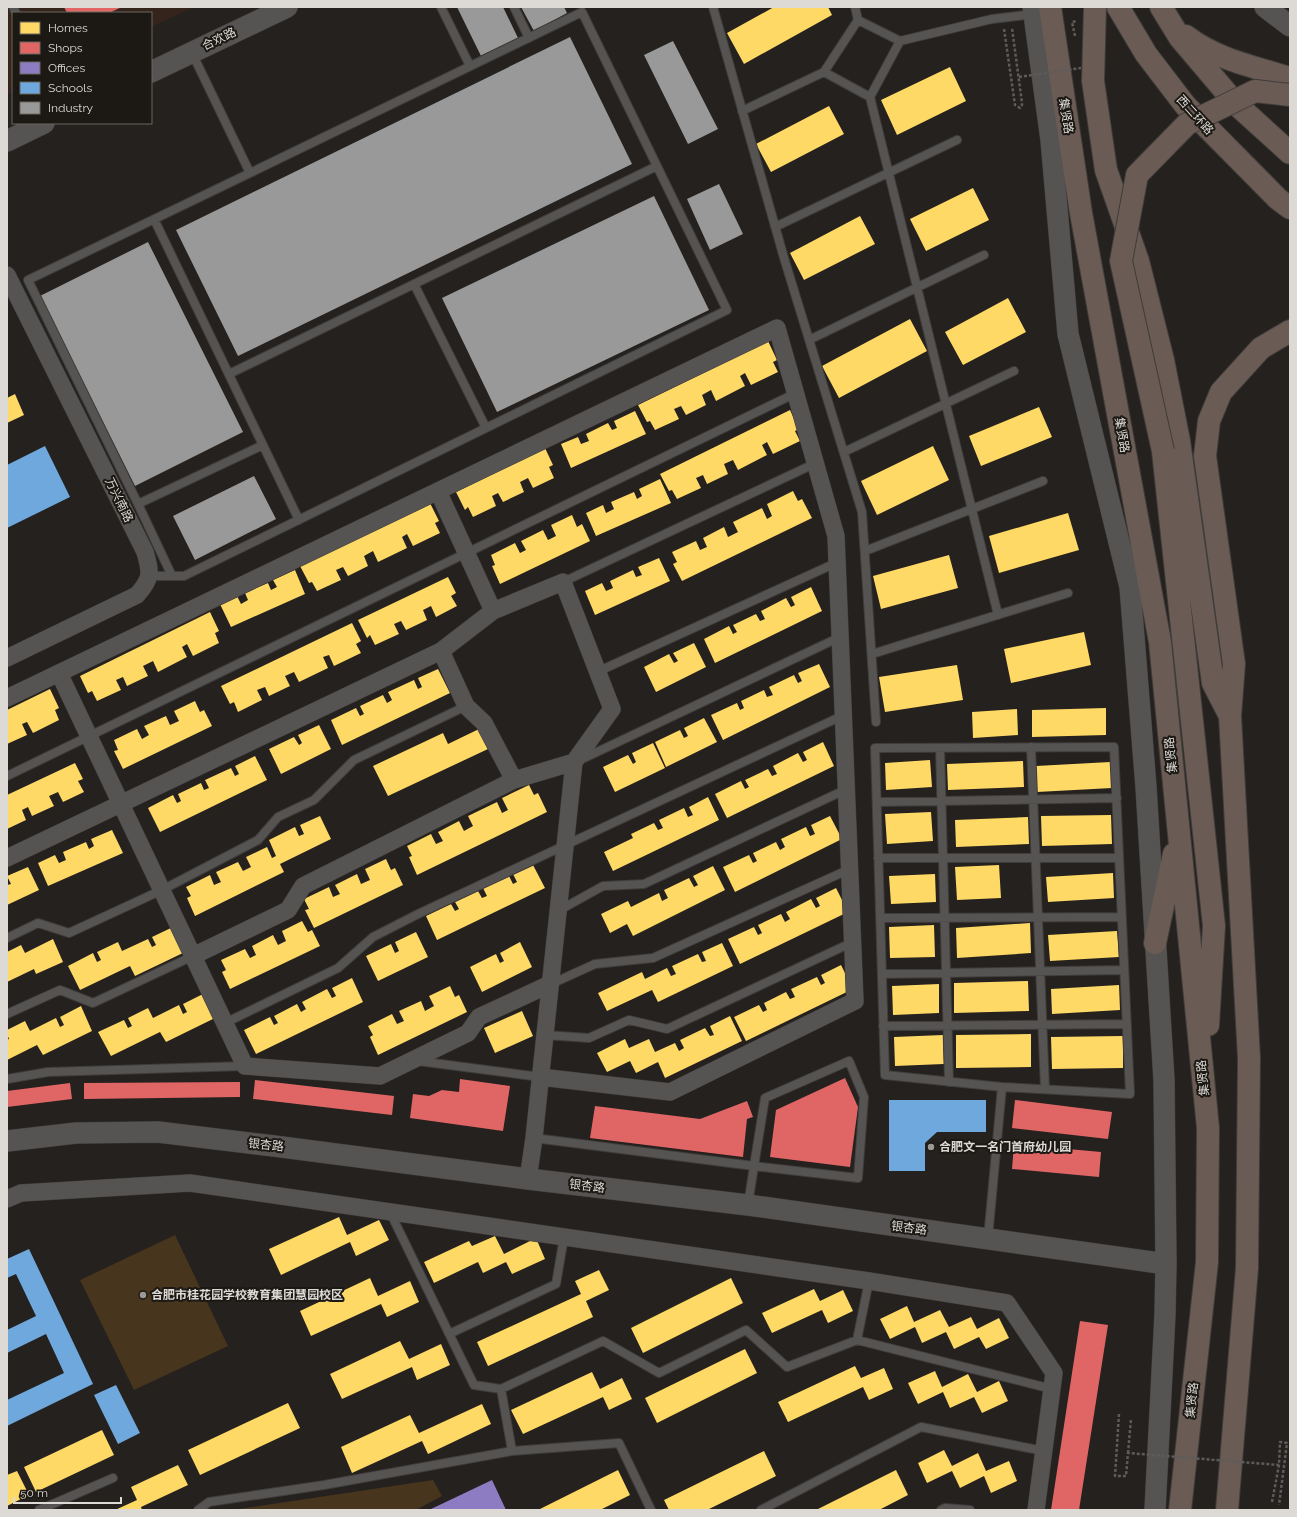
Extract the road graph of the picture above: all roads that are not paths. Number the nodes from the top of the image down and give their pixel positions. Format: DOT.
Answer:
graph roads {
  1 [pos="287,7"];
  2 [pos="441,7"];
  3 [pos="514,7"];
  4 [pos="713,7"];
  5 [pos="855,7"];
  6 [pos="1095,7"];
  7 [pos="1118,7"];
  8 [pos="1265,7"];
  9 [pos="581,10"];
  10 [pos="1039,12"];
  11 [pos="1167,16"];
  12 [pos="858,20"];
  13 [pos="1290,26"];
  14 [pos="529,38"];
  15 [pos="900,41"];
  16 [pos="191,53"];
  17 [pos="470,66"];
  18 [pos="152,72"];
  19 [pos="824,72"];
  20 [pos="1290,78"];
  21 [pos="1290,95"];
  22 [pos="870,97"];
  23 [pos="742,111"];
  24 [pos="42,124"];
  25 [pos="957,140"];
  26 [pos="7,141"];
  27 [pos="1290,153"];
  28 [pos="657,166"];
  29 [pos="250,173"];
  30 [pos="889,173"];
  31 [pos="1290,208"];
  32 [pos="154,219"];
  33 [pos="775,227"];
  34 [pos="984,255"];
  35 [pos="7,275"];
  36 [pos="414,284"];
  37 [pos="917,288"];
  38 [pos="1290,331"];
  39 [pos="809,340"];
  40 [pos="1014,371"];
  41 [pos="229,374"];
  42 [pos="796,393"];
  43 [pos="945,404"];
  44 [pos="486,428"];
  45 [pos="263,444"];
  46 [pos="1171,446"];
  47 [pos="844,452"];
  48 [pos="816,463"];
  49 [pos="1044,480"];
  50 [pos="438,491"];
  51 [pos="138,504"];
  52 [pos="971,509"];
  53 [pos="299,520"];
  54 [pos="865,551"];
  55 [pos="466,552"];
  56 [pos="838,562"];
  57 [pos="149,576"];
  58 [pos="172,576"];
  59 [pos="563,582"];
  60 [pos="1068,593"];
  61 [pos="494,611"];
  62 [pos="998,615"];
  63 [pos="840,637"];
  64 [pos="441,651"];
  65 [pos="872,654"];
  66 [pos="7,658"];
  67 [pos="598,672"];
  68 [pos="59,673"];
  69 [pos="7,698"];
  70 [pos="466,706"];
  71 [pos="844,715"];
  72 [pos="1230,716"];
  73 [pos="876,722"];
  74 [pos="90,737"];
  75 [pos="940,748"];
  76 [pos="1031,748"];
  77 [pos="574,762"];
  78 [pos="7,776"];
  79 [pos="514,780"];
  80 [pos="847,789"];
  81 [pos="1117,798"];
  82 [pos="1033,800"];
  83 [pos="941,801"];
  84 [pos="877,802"];
  85 [pos="121,803"];
  86 [pos="1179,833"];
  87 [pos="564,845"];
  88 [pos="7,858"];
  89 [pos="878,858"];
  90 [pos="943,858"];
  91 [pos="1035,858"];
  92 [pos="1119,858"];
  93 [pos="850,868"];
  94 [pos="162,890"];
  95 [pos="557,911"];
  96 [pos="1038,917"];
  97 [pos="1122,917"];
  98 [pos="880,918"];
  99 [pos="944,918"];
  100 [pos="7,938"];
  101 [pos="853,942"];
  102 [pos="1155,942"];
  103 [pos="193,956"];
  104 [pos="1124,970"];
  105 [pos="1040,971"];
  106 [pos="946,973"];
  107 [pos="882,974"];
  108 [pos="550,984"];
  109 [pos="7,1014"];
  110 [pos="225,1023"];
  111 [pos="1127,1024"];
  112 [pos="948,1025"];
  113 [pos="1042,1025"];
  114 [pos="884,1026"];
  115 [pos="544,1035"];
  116 [pos="413,1060"];
  117 [pos="245,1066"];
  118 [pos="540,1077"];
  119 [pos="7,1079"];
  120 [pos="949,1082"];
  121 [pos="1002,1088"];
  122 [pos="1045,1089"];
  123 [pos="1204,1091"];
  124 [pos="534,1138"];
  125 [pos="7,1141"];
  126 [pos="754,1166"];
  127 [pos="528,1180"];
  128 [pos="7,1200"];
  129 [pos="748,1205"];
  130 [pos="390,1212"];
  131 [pos="564,1237"];
  132 [pos="988,1238"];
  133 [pos="1166,1264"];
  134 [pos="869,1281"];
  135 [pos="449,1334"];
  136 [pos="857,1340"];
  137 [pos="501,1389"];
  138 [pos="1052,1389"];
  139 [pos="512,1451"];
  140 [pos="1044,1451"];
  141 [pos="113,1478"];
  142 [pos="39,1510"];
  143 [pos="198,1510"];
  144 [pos="651,1510"];
  145 [pos="761,1510"];
  146 [pos="941,1510"];
  147 [pos="970,1510"];
  148 [pos="1036,1510"];
  149 [pos="1155,1510"];
  150 [pos="1180,1510"];
  151 [pos="1227,1510"];
  1 -- 16 [label="street, 合欢路"];
  2 -- 17 [label="lane"];
  3 -- 14 [label="lane"];
  4 -- 23 [label="lane"];
  5 -- 12 [label="lane"];
  6 -- 46 [label="highway, bridge"];
  7 -- 31 [label="highway, 西二环路"];
  8 -- 13 [label="street"];
  9 -- 14 [label="lane"];
  9 -- 28 [label="lane"];
  10 -- 15 [label="lane"];
  10 -- 86 [label="highway, 集贤路"];
  10 -- 102 [label="street"];
  11 -- 20 [label="highway"];
  11 -- 27 [label="highway"];
  12 -- 15 [label="lane"];
  12 -- 19 [label="lane"];
  14 -- 17 [label="lane"];
  15 -- 22 [label="lane"];
  16 -- 18 [label="street, 合欢路"];
  16 -- 29 [label="lane"];
  17 -- 29 [label="lane"];
  19 -- 22 [label="lane"];
  19 -- 23 [label="lane"];
  21 -- 46 [label="highway, bridge"];
  22 -- 30 [label="lane"];
  23 -- 33 [label="lane"];
  24 -- 26 [label="street"];
  25 -- 30 [label="lane"];
  28 -- 36 [label="lane"];
  28 -- 44 [label="lane"];
  29 -- 32 [label="lane"];
  30 -- 33 [label="lane"];
  30 -- 37 [label="lane"];
  32 -- 41 [label="lane"];
  32 -- 51 [label="lane"];
  33 -- 39 [label="lane"];
  34 -- 37 [label="lane"];
  35 -- 57 [label="street, 万兴南路"];
  36 -- 41 [label="lane"];
  36 -- 44 [label="lane"];
  37 -- 39 [label="lane"];
  37 -- 43 [label="lane"];
  38 -- 72 [label="highway"];
  39 -- 47 [label="lane"];
  40 -- 43 [label="lane"];
  41 -- 45 [label="lane"];
  42 -- 48 [label="street"];
  42 -- 50 [label="street"];
  42 -- 55 [label="lane"];
  43 -- 47 [label="lane"];
  43 -- 52 [label="lane"];
  44 -- 53 [label="lane"];
  45 -- 51 [label="lane"];
  45 -- 53 [label="lane"];
  46 -- 72 [label="highway"];
  46 -- 123 [label="highway"];
  47 -- 54 [label="lane"];
  48 -- 56 [label="street"];
  48 -- 59 [label="lane"];
  49 -- 52 [label="lane"];
  50 -- 55 [label="street"];
  50 -- 68 [label="street"];
  51 -- 58 [label="lane"];
  52 -- 54 [label="lane"];
  52 -- 62 [label="lane"];
  53 -- 58 [label="lane"];
  54 -- 65 [label="lane"];
  55 -- 61 [label="street"];
  55 -- 74 [label="lane"];
  56 -- 63 [label="street"];
  56 -- 67 [label="lane"];
  57 -- 58 [label="lane"];
  57 -- 66 [label="street"];
  59 -- 61 [label="street"];
  59 -- 67 [label="street"];
  60 -- 62 [label="lane"];
  61 -- 64 [label="street"];
  62 -- 65 [label="lane"];
  63 -- 71 [label="street"];
  63 -- 77 [label="lane"];
  64 -- 70 [label="street"];
  64 -- 85 [label="street"];
  65 -- 73 [label="lane"];
  67 -- 77 [label="street"];
  68 -- 69 [label="street"];
  68 -- 74 [label="street"];
  70 -- 79 [label="street"];
  70 -- 94 [label="lane"];
  71 -- 80 [label="street"];
  71 -- 87 [label="lane"];
  72 -- 151 [label="highway"];
  74 -- 78 [label="lane"];
  74 -- 85 [label="street"];
  75 -- 76 [label="lane"];
  75 -- 83 [label="lane"];
  75 -- 84 [label="lane"];
  76 -- 81 [label="lane"];
  76 -- 82 [label="lane"];
  77 -- 79 [label="street"];
  77 -- 87 [label="street"];
  79 -- 103 [label="street"];
  80 -- 93 [label="street"];
  80 -- 95 [label="lane"];
  81 -- 82 [label="lane"];
  81 -- 92 [label="lane"];
  82 -- 83 [label="lane"];
  82 -- 91 [label="lane"];
  83 -- 84 [label="lane"];
  83 -- 90 [label="lane"];
  84 -- 89 [label="lane"];
  85 -- 88 [label="street"];
  85 -- 94 [label="street"];
  86 -- 102 [label="highway"];
  86 -- 123 [label="highway, 集贤路"];
  87 -- 95 [label="street"];
  87 -- 110 [label="lane"];
  89 -- 90 [label="lane"];
  89 -- 98 [label="lane"];
  90 -- 91 [label="lane"];
  90 -- 99 [label="lane"];
  91 -- 92 [label="lane"];
  91 -- 96 [label="lane"];
  92 -- 97 [label="lane"];
  93 -- 101 [label="street"];
  93 -- 108 [label="lane"];
  94 -- 100 [label="lane"];
  94 -- 103 [label="street"];
  95 -- 108 [label="street"];
  96 -- 97 [label="lane"];
  96 -- 99 [label="lane"];
  96 -- 105 [label="lane"];
  97 -- 104 [label="lane"];
  98 -- 99 [label="lane"];
  98 -- 107 [label="lane"];
  99 -- 106 [label="lane"];
  101 -- 115 [label="lane"];
  101 -- 118 [label="street"];
  102 -- 133 [label="street"];
  103 -- 109 [label="lane"];
  103 -- 110 [label="street"];
  104 -- 105 [label="lane"];
  104 -- 111 [label="lane"];
  105 -- 106 [label="lane"];
  105 -- 113 [label="lane"];
  106 -- 107 [label="lane"];
  106 -- 112 [label="lane"];
  107 -- 114 [label="lane"];
  108 -- 115 [label="street"];
  108 -- 116 [label="street"];
  110 -- 117 [label="street"];
  111 -- 113 [label="lane"];
  111 -- 122 [label="lane"];
  112 -- 113 [label="lane"];
  112 -- 114 [label="lane"];
  112 -- 120 [label="lane"];
  113 -- 122 [label="lane"];
  114 -- 120 [label="lane"];
  115 -- 118 [label="street"];
  116 -- 117 [label="street"];
  116 -- 118 [label="lane"];
  117 -- 119 [label="lane"];
  118 -- 124 [label="street"];
  120 -- 121 [label="lane"];
  121 -- 122 [label="lane"];
  121 -- 132 [label="lane"];
  123 -- 150 [label="highway, 集贤路"];
  124 -- 126 [label="lane"];
  124 -- 127 [label="street"];
  125 -- 127 [label="street, 银杏路"];
  126 -- 126 [label="lane"];
  126 -- 129 [label="lane"];
  127 -- 129 [label="street, 银杏路"];
  128 -- 130 [label="street"];
  129 -- 132 [label="street, 银杏路"];
  130 -- 131 [label="street"];
  130 -- 135 [label="lane"];
  131 -- 134 [label="street"];
  131 -- 135 [label="lane"];
  132 -- 133 [label="street, 银杏路"];
  133 -- 149 [label="street"];
  134 -- 136 [label="lane"];
  134 -- 138 [label="street"];
  135 -- 137 [label="lane"];
  136 -- 137 [label="lane"];
  136 -- 138 [label="lane"];
  137 -- 139 [label="lane"];
  138 -- 140 [label="street"];
  139 -- 143 [label="lane"];
  139 -- 144 [label="lane"];
  140 -- 145 [label="lane"];
  140 -- 148 [label="street"];
  141 -- 142 [label="lane"];
  146 -- 147 [label="lane"];
}
